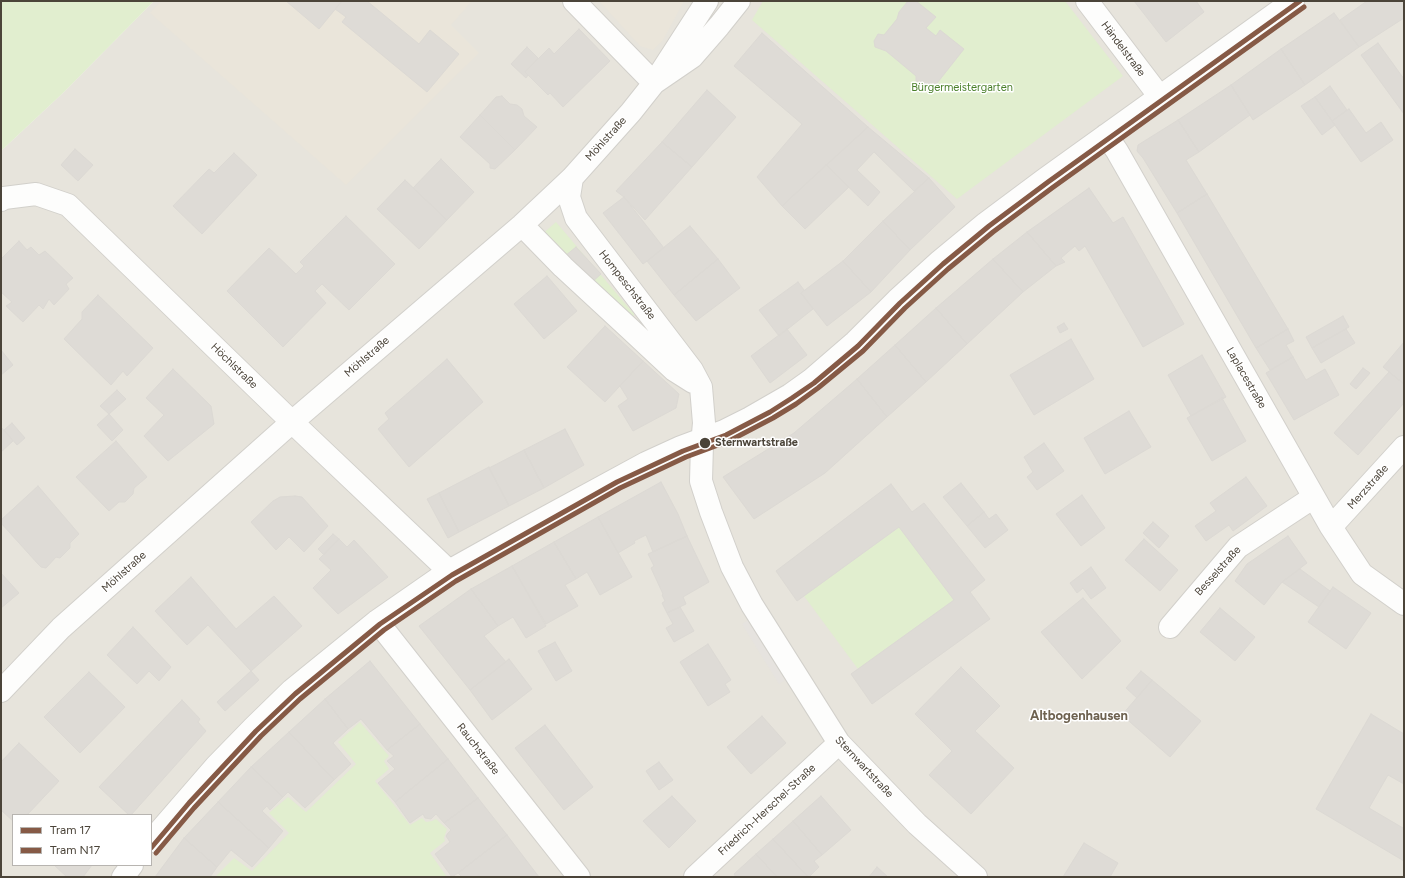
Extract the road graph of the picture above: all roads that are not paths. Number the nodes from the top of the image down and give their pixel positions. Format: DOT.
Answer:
graph roads {
  1 [pos="574,1"];
  2 [pos="707,1"];
  3 [pos="739,1"];
  4 [pos="1087,1"];
  5 [pos="1293,1"];
  6 [pos="654,83"];
  7 [pos="1160,97"];
  8 [pos="1106,135"];
  9 [pos="572,178"];
  10 [pos="2,199"];
  11 [pos="522,224"];
  12 [pos="701,387"];
  13 [pos="292,422"];
  14 [pos="702,440"];
  15 [pos="1404,447"];
  16 [pos="1314,497"];
  17 [pos="1331,527"];
  18 [pos="449,571"];
  19 [pos="1404,604"];
  20 [pos="377,621"];
  21 [pos="1170,627"];
  22 [pos="1,691"];
  23 [pos="839,743"];
  24 [pos="152,840"];
  25 [pos="131,866"];
  26 [pos="123,877"];
  27 [pos="579,877"];
  28 [pos="695,877"];
  29 [pos="976,877"];
  1 -- 6 [label="street"];
  2 -- 6 [label="street, Möhlstraße"];
  3 -- 6 [label="street"];
  4 -- 7 [label="street, Händelstraße"];
  5 -- 7 [label="street"];
  6 -- 9 [label="street, Möhlstraße"];
  7 -- 8 [label="street"];
  8 -- 14 [label="street"];
  8 -- 16 [label="street, Laplacestraße"];
  9 -- 11 [label="street, Möhlstraße"];
  9 -- 12 [label="street, Hompeschstraße"];
  10 -- 13 [label="street, Höchlstraße"];
  11 -- 12 [label="street"];
  11 -- 13 [label="street, Möhlstraße"];
  12 -- 14 [label="street, Hompeschstraße"];
  13 -- 18 [label="street, Höchlstraße"];
  13 -- 22 [label="street, Möhlstraße"];
  14 -- 18 [label="street"];
  14 -- 23 [label="street, Sternwartstraße"];
  15 -- 17 [label="street, Merzstraße"];
  16 -- 17 [label="street, Laplacestraße"];
  16 -- 21 [label="street, Besselstraße"];
  17 -- 19 [label="street, Laplacestraße"];
  18 -- 20 [label="street"];
  20 -- 24 [label="street"];
  20 -- 27 [label="street, Rauchstraße"];
  23 -- 28 [label="street, Friedrich-Herschel-Straße"];
  23 -- 29 [label="street, Sternwartstraße"];
  25 -- 26 [label="street"];
}
